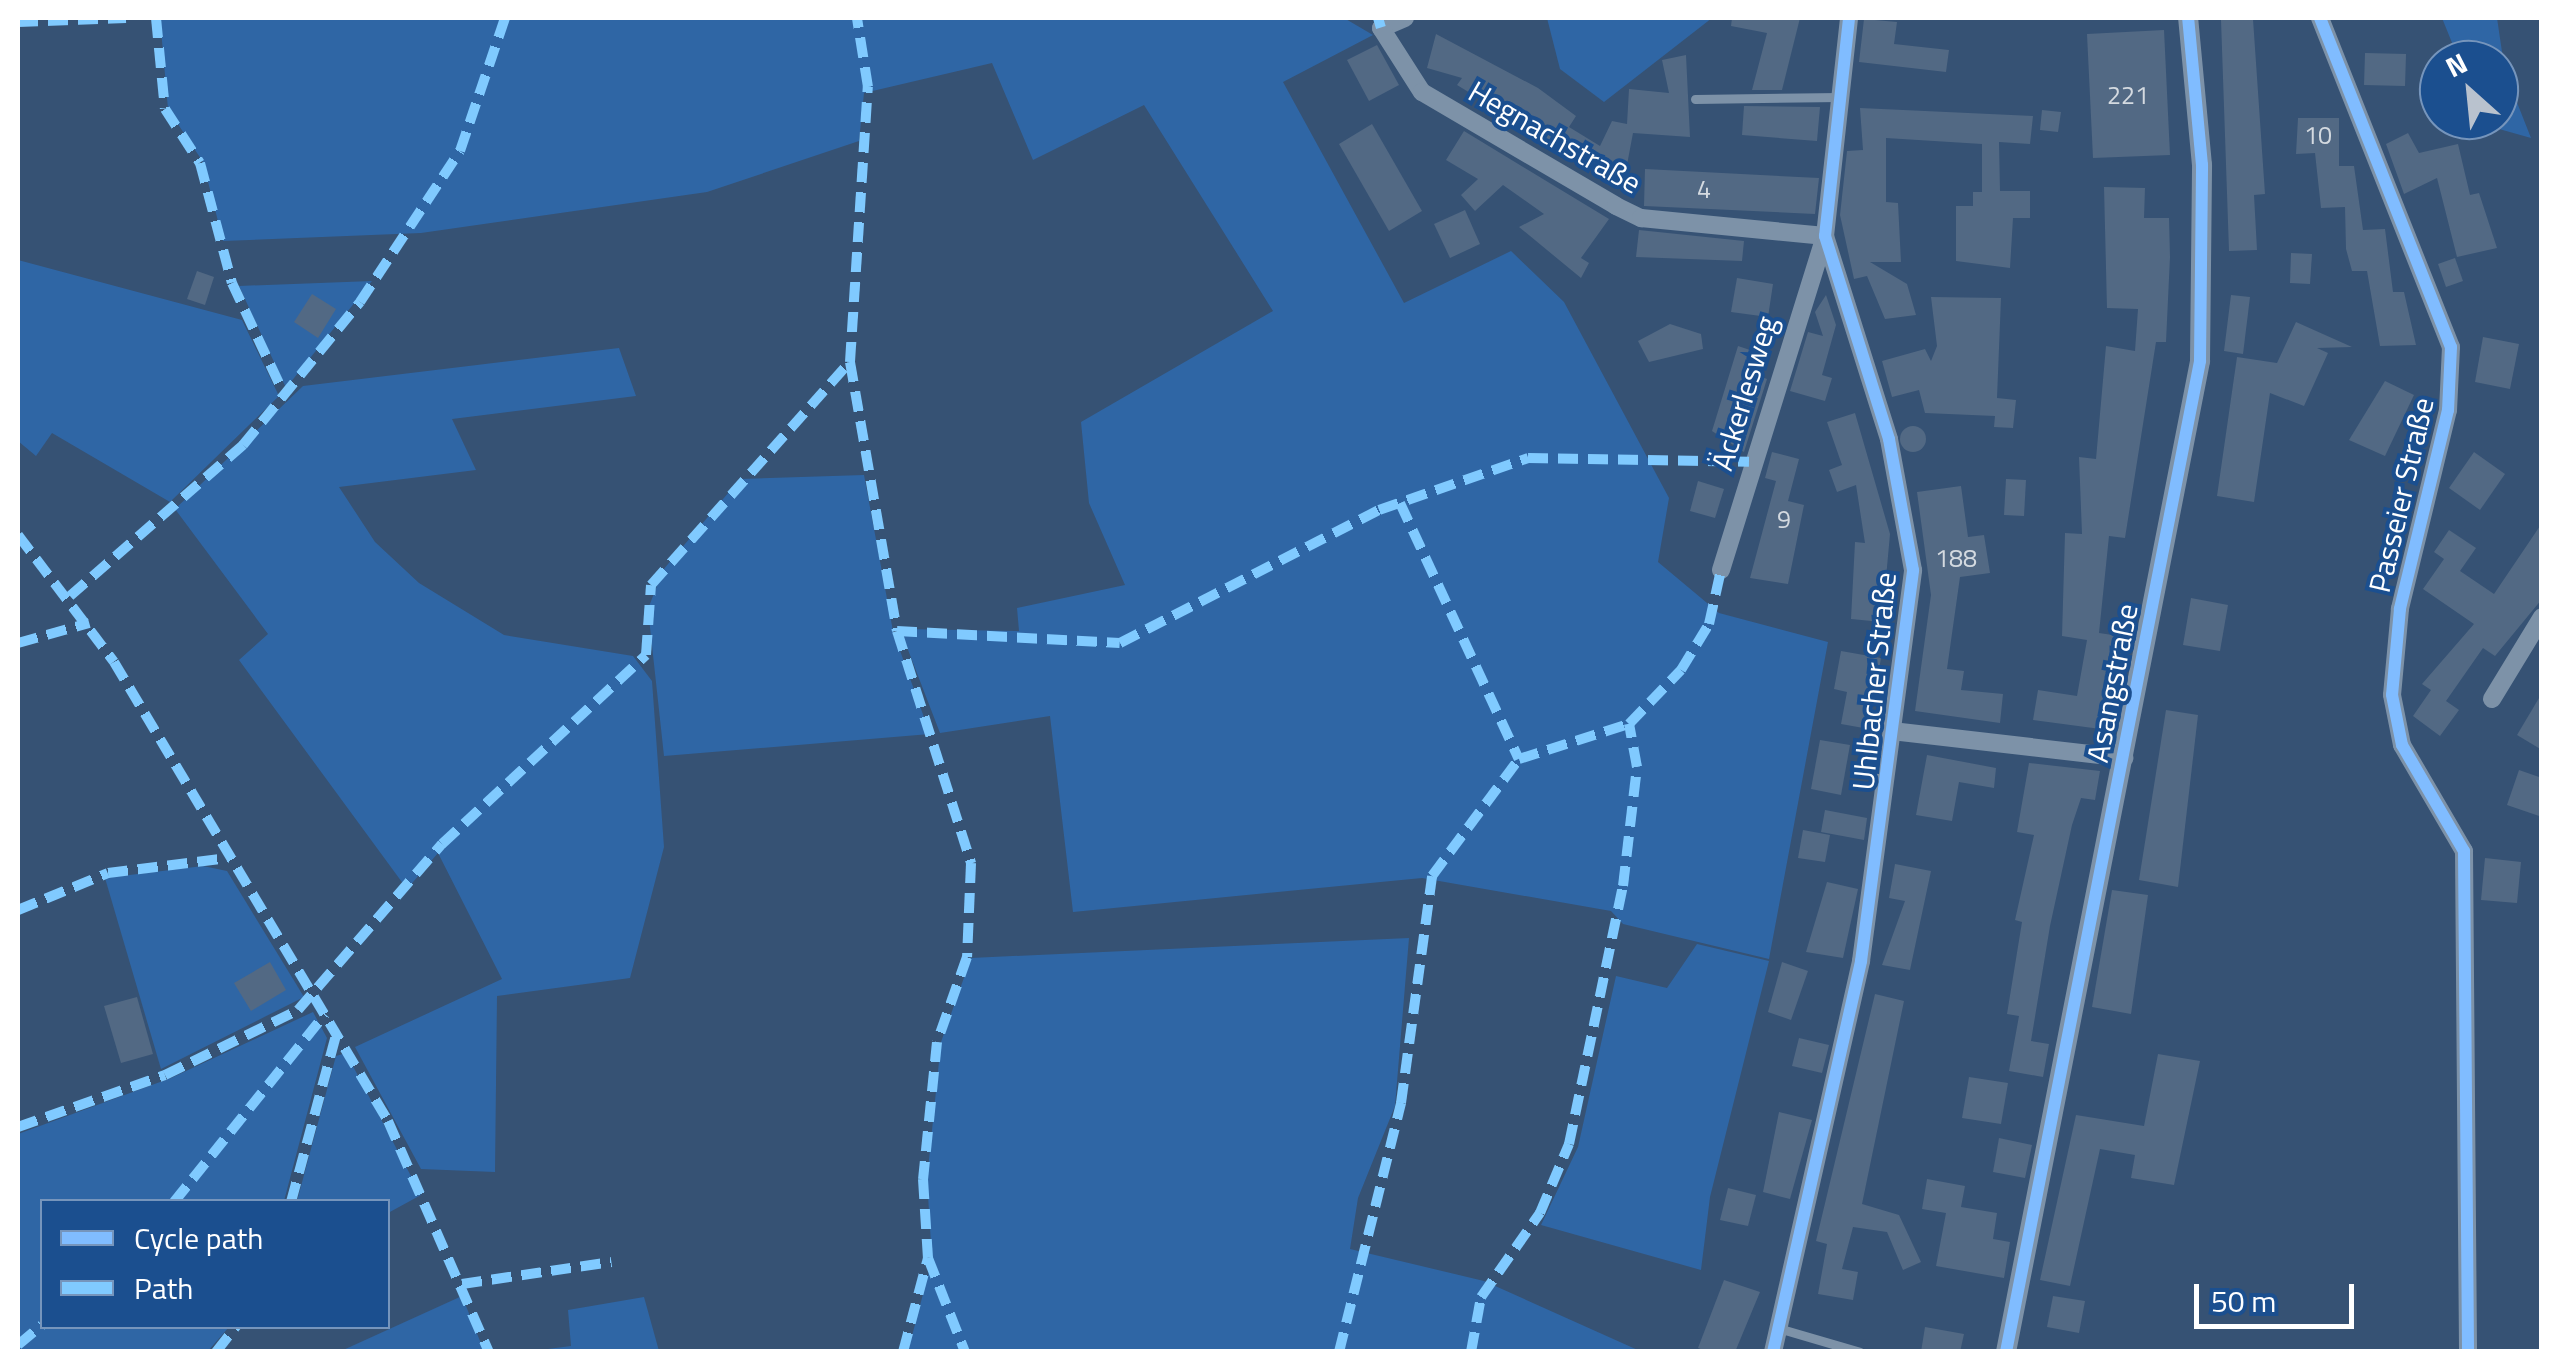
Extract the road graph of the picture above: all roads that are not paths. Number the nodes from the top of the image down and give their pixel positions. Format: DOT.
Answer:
graph roads {
  1 [pos="1405,18"];
  2 [pos="1849,18"];
  3 [pos="2188,18"];
  4 [pos="2320,18"];
  5 [pos="1840,97"];
  6 [pos="1694,99"];
  7 [pos="1824,236"];
  8 [pos="1721,570"];
  9 [pos="2542,617"];
  10 [pos="2492,699"];
  11 [pos="1892,731"];
  12 [pos="2124,758"];
  13 [pos="1778,1328"];
  14 [pos="1773,1352"];
  15 [pos="1860,1352"];
  16 [pos="2006,1352"];
  17 [pos="2468,1352"];
  1 -- 7 [label="street, Hegnachstraße"];
  2 -- 5 [label="street, Uhlbacher Straße"];
  3 -- 12 [label="street, Asangstraße"];
  4 -- 17 [label="street, Passeier Straße"];
  5 -- 6 [label="lane"];
  5 -- 7 [label="street, Uhlbacher Straße"];
  7 -- 8 [label="street, Äckerlesweg"];
  7 -- 11 [label="street, Uhlbacher Straße"];
  9 -- 10 [label="street"];
  11 -- 12 [label="street"];
  11 -- 13 [label="street, Uhlbacher Straße"];
  12 -- 16 [label="street, Asangstraße"];
  13 -- 14 [label="street, Uhlbacher Straße"];
  13 -- 15 [label="lane"];
}
